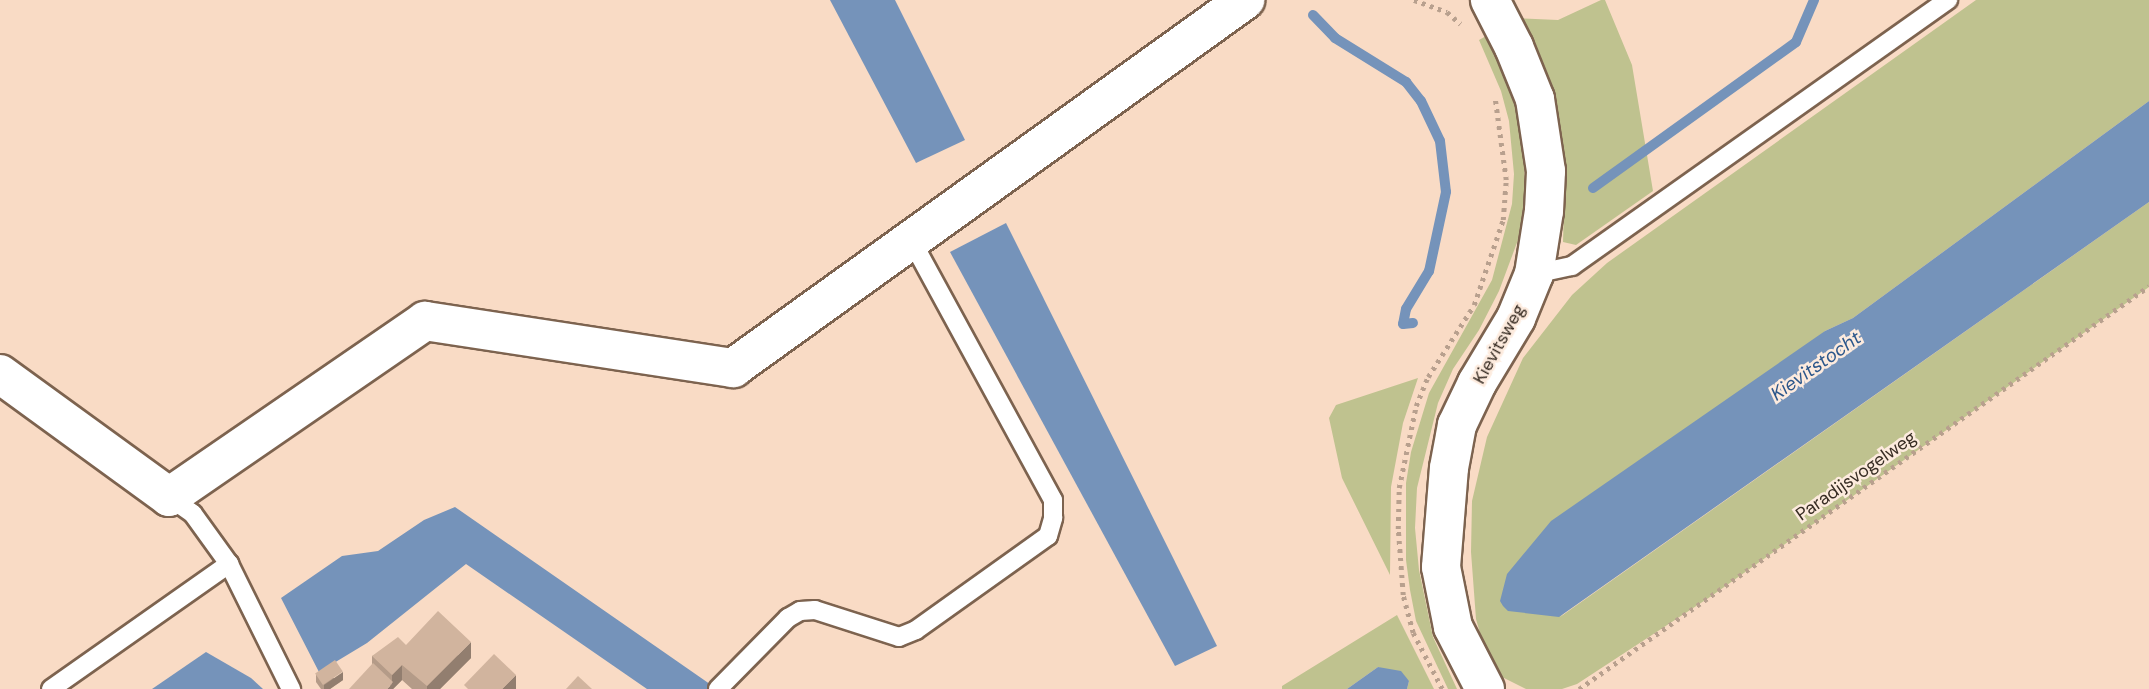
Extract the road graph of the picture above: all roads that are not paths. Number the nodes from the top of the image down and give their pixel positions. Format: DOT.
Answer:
graph roads {
  1 [pos="1245,0"];
  2 [pos="1490,0"];
  3 [pos="1948,0"];
  4 [pos="911,240"];
  5 [pos="1534,274"];
  6 [pos="0,374"];
  7 [pos="169,497"];
  8 [pos="229,564"];
  9 [pos="51,689"];
  10 [pos="291,689"];
  11 [pos="718,689"];
  12 [pos="1485,689"];
  1 -- 4 [label="street"];
  2 -- 5 [label="street, Kievitsweg"];
  3 -- 5 [label="lane"];
  4 -- 7 [label="street"];
  4 -- 11 [label="lane"];
  5 -- 12 [label="street, Kievitsweg"];
  6 -- 7 [label="street"];
  7 -- 8 [label="lane"];
  8 -- 9 [label="lane"];
  8 -- 10 [label="lane"];
}
